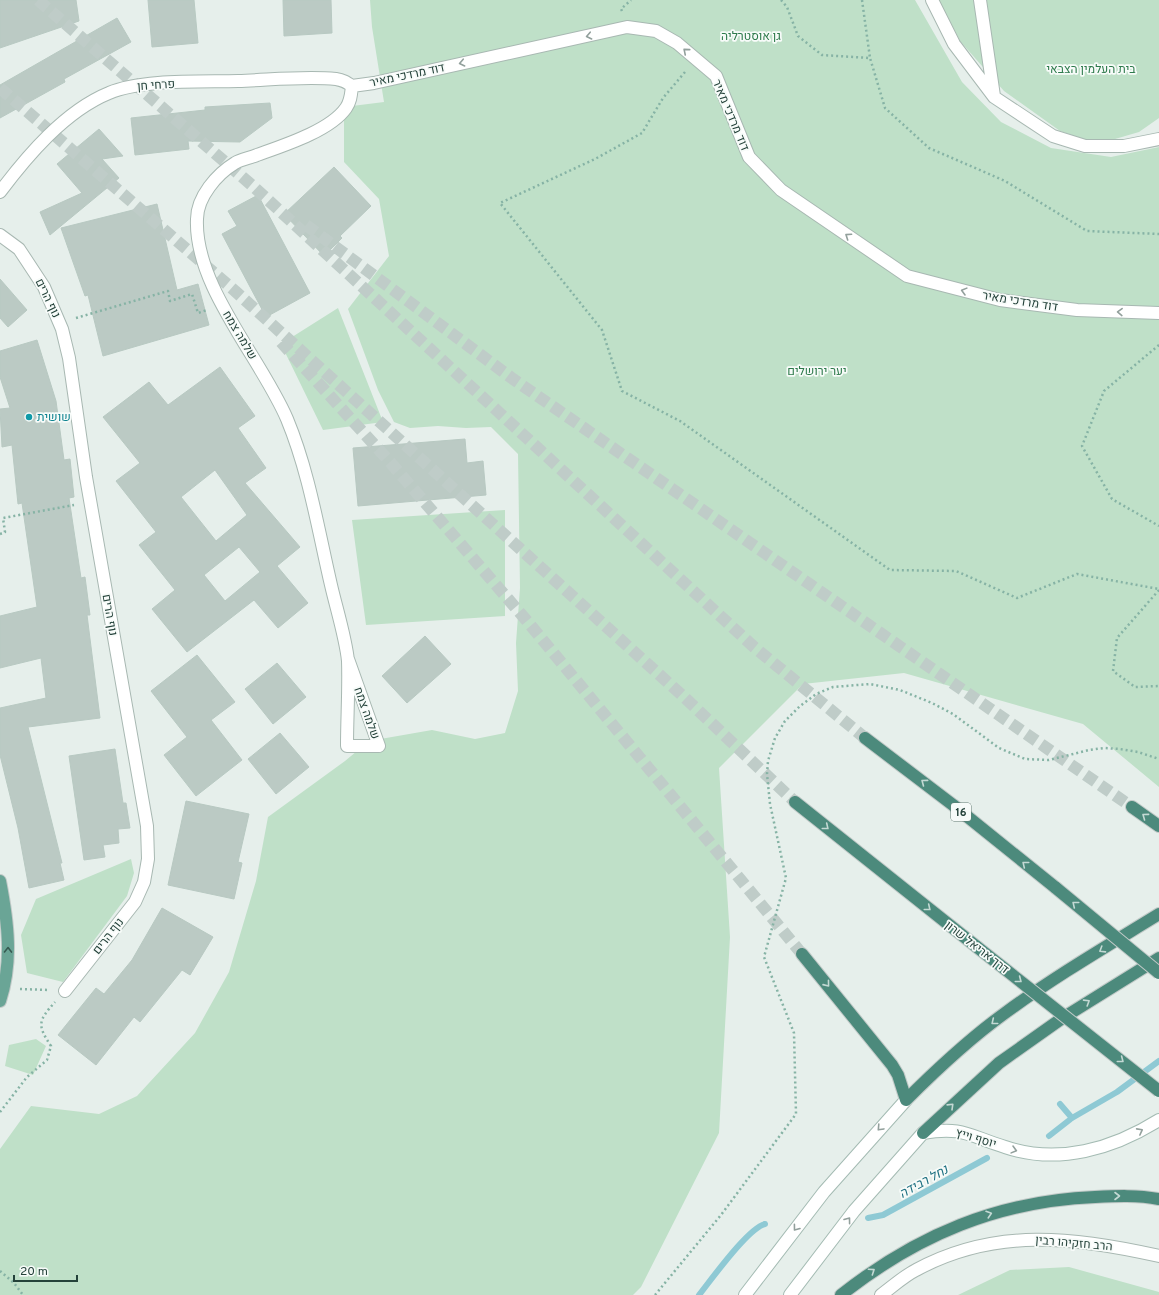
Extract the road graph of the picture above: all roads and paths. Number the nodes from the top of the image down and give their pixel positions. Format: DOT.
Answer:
graph roads {
  1 [pos="781,0"];
  2 [pos="862,0"];
  3 [pos="932,0"];
  4 [pos="980,0"];
  5 [pos="870,58"];
  6 [pos="689,67"];
  7 [pos="352,86"];
  8 [pos="994,97"];
  9 [pos="1159,139"];
  10 [pos="0,192"];
  11 [pos="1159,234"];
  12 [pos="0,235"];
  13 [pos="222,305"];
  14 [pos="1159,313"];
  15 [pos="60,323"];
  16 [pos="1159,345"];
  17 [pos="90,502"];
  18 [pos="1159,526"];
  19 [pos="0,534"];
  20 [pos="1159,590"];
  21 [pos="348,659"];
  22 [pos="1159,686"];
  23 [pos="865,738"];
  24 [pos="796,802"];
  25 [pos="1132,807"];
  26 [pos="1159,826"];
  27 [pos="0,881"];
  28 [pos="1159,914"];
  29 [pos="802,954"];
  30 [pos="1159,958"];
  31 [pos="1159,973"];
  32 [pos="4,989"];
  33 [pos="65,991"];
  34 [pos="0,1001"];
  35 [pos="1159,1091"];
  36 [pos="906,1100"];
  37 [pos="0,1112"];
  38 [pos="1159,1120"];
  39 [pos="923,1133"];
  40 [pos="1159,1199"];
  41 [pos="720,1215"];
  42 [pos="1159,1256"];
  43 [pos="0,1271"];
  44 [pos="23,1295"];
  45 [pos="655,1295"];
  46 [pos="745,1295"];
  47 [pos="790,1295"];
  48 [pos="842,1295"];
  49 [pos="881,1295"];
  1 -- 5 [label="path"];
  2 -- 5 [label="path"];
  3 -- 8 [label="street"];
  4 -- 8 [label="street"];
  5 -- 11 [label="path"];
  6 -- 20 [label="path"];
  7 -- 10 [label="street, פרחי חן"];
  7 -- 13 [label="street, שלמה צמח"];
  14 -- 7 [label="street, דוד מרדכי מאיר, one-way"];
  8 -- 9 [label="street"];
  12 -- 15 [label="street, נוף הרים"];
  13 -- 15 [label="path"];
  13 -- 21 [label="street, שלמה צמח"];
  15 -- 17 [label="street, נוף הרים"];
  16 -- 18 [label="path"];
  17 -- 19 [label="path"];
  17 -- 33 [label="street, נוף הרים"];
  20 -- 22 [label="path"];
  21 -- 21 [label="street, שלמה צמח"];
  31 -- 23 [label="highway, 16, one-way, bridge"];
  24 -- 35 [label="highway, דרך אריאל שרון, one-way, bridge"];
  26 -- 25 [label="highway, one-way"];
  32 -- 27 [label="main road, one-way"];
  28 -- 36 [label="highway, one-way"];
  29 -- 36 [label="highway, one-way"];
  39 -- 30 [label="highway, one-way"];
  32 -- 33 [label="path"];
  32 -- 34 [label="main road"];
  33 -- 37 [label="path"];
  36 -- 46 [label="street, one-way"];
  39 -- 38 [label="street, יוסף וייץ, one-way"];
  47 -- 39 [label="street, one-way"];
  48 -- 40 [label="highway, one-way"];
  41 -- 45 [label="path"];
  42 -- 49 [label="street, הרב חזקיהו רבין"];
  43 -- 44 [label="path"];
}
